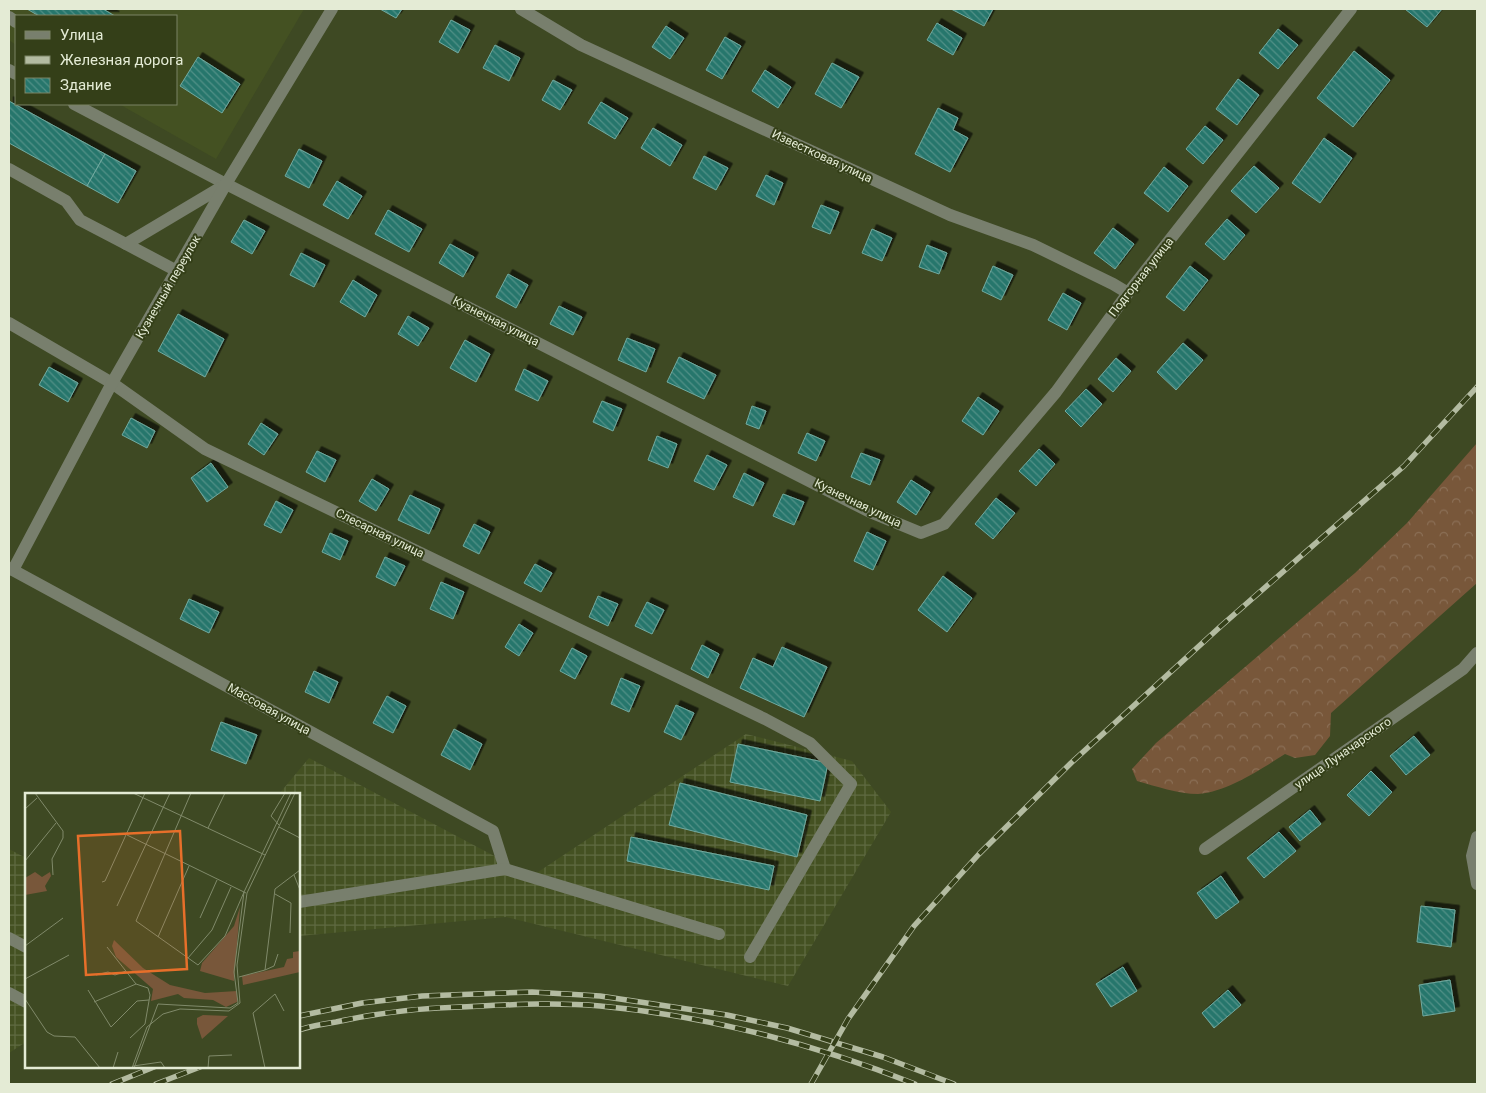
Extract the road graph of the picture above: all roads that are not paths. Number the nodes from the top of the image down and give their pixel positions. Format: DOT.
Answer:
graph roads {
  1 [pos="332,9"];
  2 [pos="521,9"];
  3 [pos="1351,9"];
  4 [pos="76,105"];
  5 [pos="9,169"];
  6 [pos="226,184"];
  7 [pos="126,244"];
  8 [pos="176,271"];
  9 [pos="1128,293"];
  10 [pos="9,323"];
  11 [pos="112,383"];
  12 [pos="921,533"];
  13 [pos="11,569"];
  14 [pos="1476,660"];
  15 [pos="1477,837"];
  16 [pos="1205,849"];
  17 [pos="505,869"];
  18 [pos="1477,884"];
  19 [pos="300,902"];
  20 [pos="718,934"];
  21 [pos="9,938"];
  22 [pos="25,946"];
  23 [pos="750,957"];
  24 [pos="9,993"];
  25 [pos="25,1001"];
  1 -- 6 [label="street, Кузнечный переулок"];
  2 -- 9 [label="street, Известковая улица"];
  3 -- 9 [label="street, Подгорная улица"];
  4 -- 6 [label="street, Кузнечная улица"];
  5 -- 7 [label="street"];
  6 -- 7 [label="street"];
  6 -- 8 [label="street, Кузнечный переулок"];
  6 -- 12 [label="street, Кузнечная улица"];
  7 -- 8 [label="street"];
  8 -- 11 [label="street, Кузнечный переулок"];
  9 -- 12 [label="street, Подгорная улица"];
  10 -- 11 [label="street, Слесарная улица"];
  11 -- 13 [label="street, Кузнечный переулок"];
  11 -- 23 [label="street, Слесарная улица"];
  13 -- 17 [label="street, Массовая улица"];
  14 -- 16 [label="street, улица Луначарского"];
  15 -- 18 [label="street"];
  17 -- 19 [label="street"];
  17 -- 20 [label="street"];
  21 -- 22 [label="street"];
  24 -- 25 [label="street"];
}
